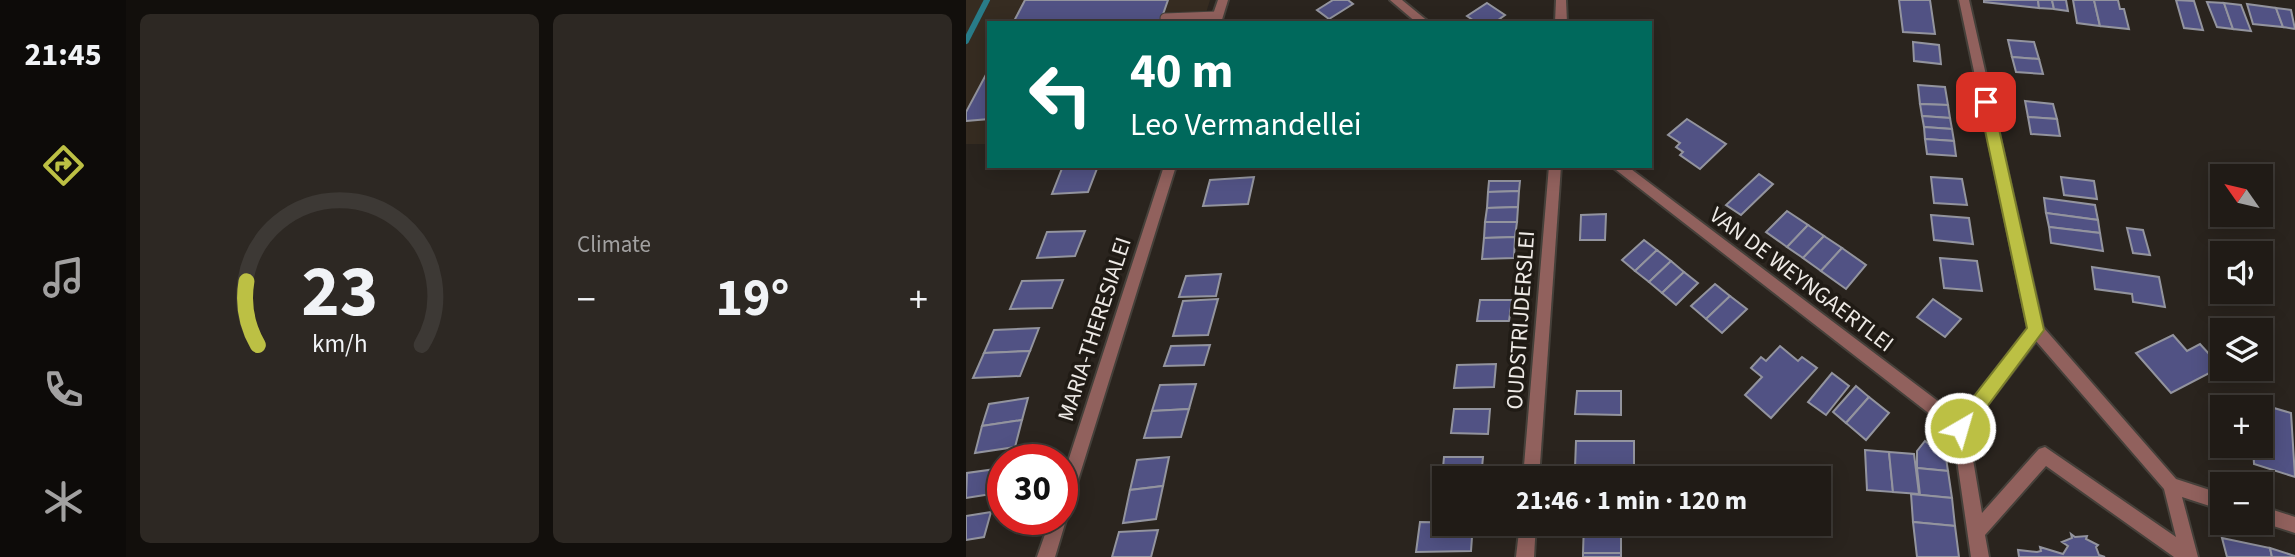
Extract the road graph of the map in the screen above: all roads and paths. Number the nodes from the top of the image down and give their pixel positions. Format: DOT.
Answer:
graph roads {
  1 [pos="1223,0"];
  2 [pos="1395,0"];
  3 [pos="1561,0"];
  4 [pos="1964,0"];
  5 [pos="1165,18"];
  6 [pos="1216,19"];
  7 [pos="1422,21"];
  8 [pos="1561,21"];
  9 [pos="1169,168"];
  10 [pos="1555,168"];
  11 [pos="1620,168"];
  12 [pos="2036,330"];
  13 [pos="1960,428"];
  14 [pos="1078,456"];
  15 [pos="1532,466"];
  16 [pos="2171,485"];
  17 [pos="2210,498"];
  18 [pos="2273,518"];
  19 [pos="2295,525"];
  20 [pos="1976,532"];
  21 [pos="1053,535"];
  22 [pos="1527,536"];
  23 [pos="1046,557"];
  24 [pos="1525,557"];
  25 [pos="1980,557"];
  26 [pos="2189,557"];
  1 -- 6 [label="street"];
  2 -- 7 [label="street"];
  3 -- 8 [label="street"];
  4 -- 12 [label="street"];
  5 -- 6 [label="lane"];
  9 -- 14 [label="street, MARIA-THERESIALEI"];
  10 -- 15 [label="street, OUDSTRIJDERSLEI"];
  11 -- 13 [label="street, VAN DE WEYNGAERTLEI"];
  12 -- 13 [label="street"];
  12 -- 16 [label="street"];
  13 -- 20 [label="street"];
  16 -- 17 [label="street"];
  16 -- 26 [label="street"];
  18 -- 19 [label="street"];
  20 -- 25 [label="street"];
  20 -- 26 [label="street"];
  21 -- 23 [label="street"];
  22 -- 24 [label="street"];
}
